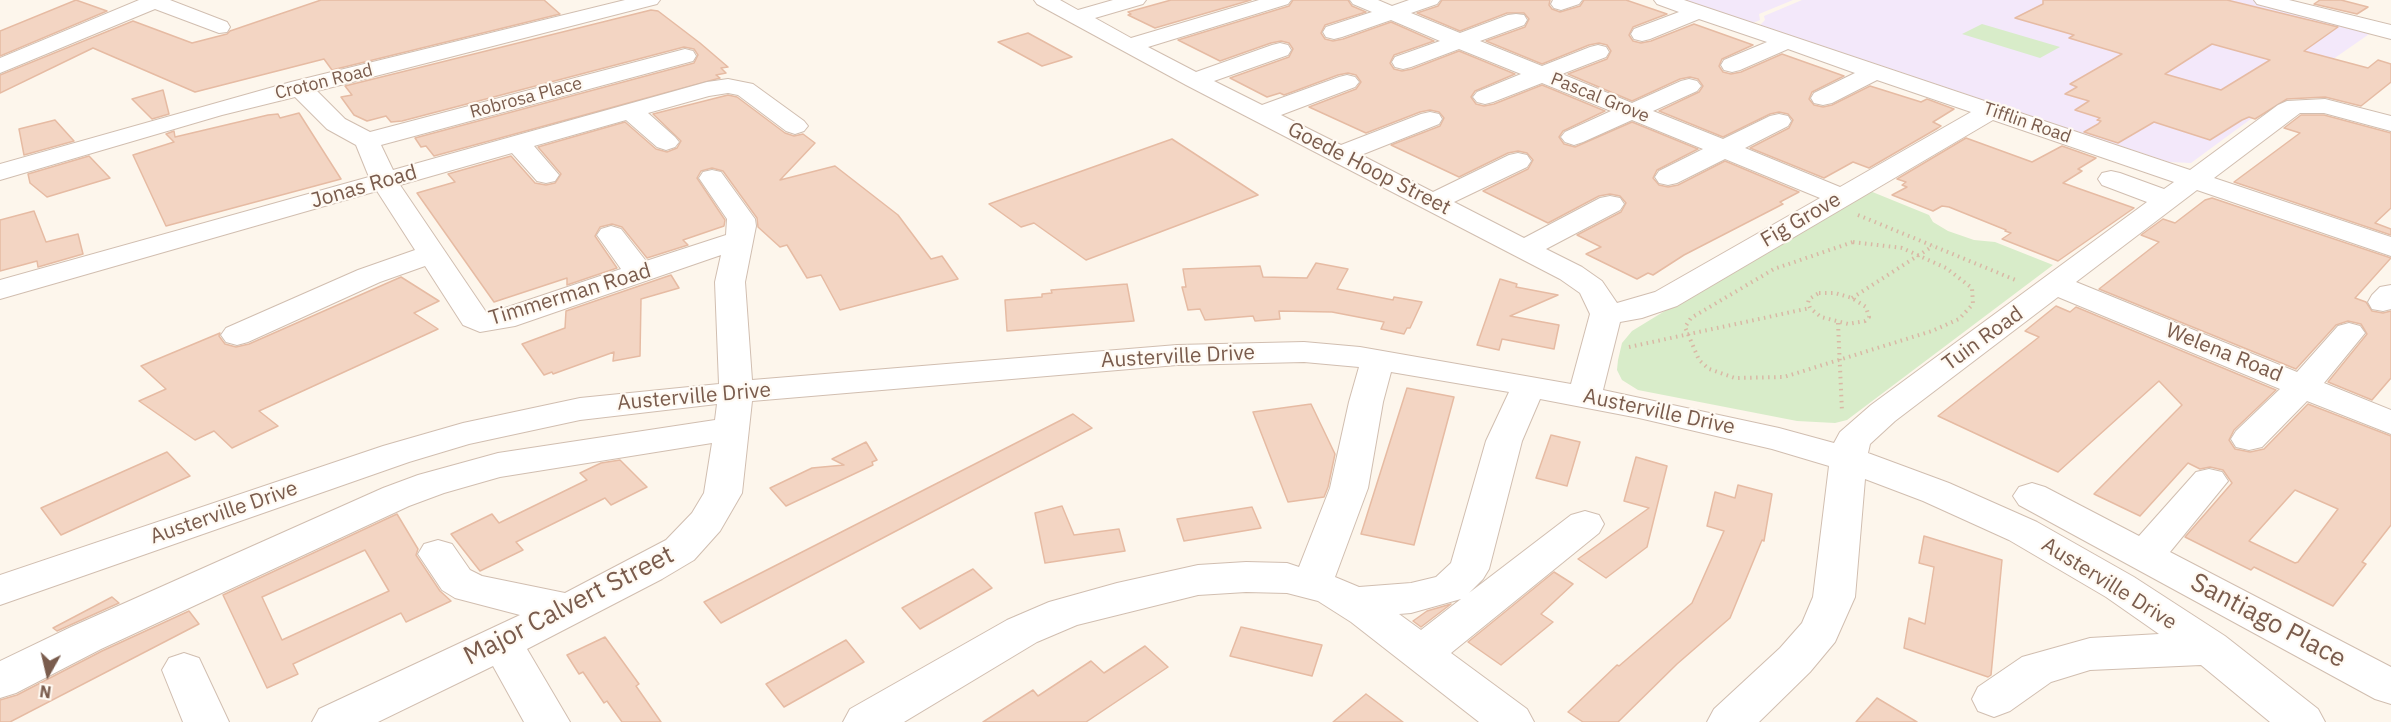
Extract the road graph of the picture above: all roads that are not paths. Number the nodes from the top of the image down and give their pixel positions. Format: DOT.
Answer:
graph roads {
  1 [pos="650,0"];
  2 [pos="1044,0"];
  3 [pos="1136,0"];
  4 [pos="1281,0"];
  5 [pos="1360,0"];
  6 [pos="1430,0"];
  7 [pos="1664,0"];
  8 [pos="2264,0"];
  9 [pos="155,1"];
  10 [pos="604,4"];
  11 [pos="1698,12"];
  12 [pos="1391,13"];
  13 [pos="1076,17"];
  14 [pos="1516,20"];
  15 [pos="219,27"];
  16 [pos="1334,32"];
  17 [pos="2391,32"];
  18 [pos="1642,34"];
  19 [pos="1462,41"];
  20 [pos="1786,42"];
  21 [pos="1130,45"];
  22 [pos="1280,50"];
  23 [pos="361,51"];
  24 [pos="1598,52"];
  25 [pos="685,56"];
  26 [pos="1403,62"];
  27 [pos="1732,65"];
  28 [pos="0,66"];
  29 [pos="1875,72"];
  30 [pos="1544,75"];
  31 [pos="1194,80"];
  32 [pos="1347,82"];
  33 [pos="1689,86"];
  34 [pos="299,87"];
  35 [pos="1485,97"];
  36 [pos="1823,98"];
  37 [pos="630,111"];
  38 [pos="1632,111"];
  39 [pos="1991,111"];
  40 [pos="1261,114"];
  41 [pos="2384,115"];
  42 [pos="1430,119"];
  43 [pos="1779,121"];
  44 [pos="795,126"];
  45 [pos="1965,126"];
  46 [pos="1574,137"];
  47 [pos="368,141"];
  48 [pos="666,142"];
  49 [pos="517,143"];
  50 [pos="2015,143"];
  51 [pos="1725,149"];
  52 [pos="1341,154"];
  53 [pos="1518,161"];
  54 [pos="0,172"];
  55 [pos="546,175"];
  56 [pos="1668,177"];
  57 [pos="712,178"];
  58 [pos="2111,179"];
  59 [pos="384,180"];
  60 [pos="2194,180"];
  61 [pos="1835,200"];
  62 [pos="2167,200"];
  63 [pos="1433,202"];
  64 [pos="1610,204"];
  65 [pos="611,235"];
  66 [pos="738,240"];
  67 [pos="2391,247"];
  68 [pos="1524,249"];
  69 [pos="431,254"];
  70 [pos="673,263"];
  71 [pos="640,274"];
  72 [pos="730,282"];
  73 [pos="2051,289"];
  74 [pos="0,290"];
  75 [pos="1606,314"];
  76 [pos="2349,333"];
  77 [pos="237,335"];
  78 [pos="1378,360"];
  79 [pos="1528,385"];
  80 [pos="2303,386"];
  81 [pos="1585,395"];
  82 [pos="733,411"];
  83 [pos="2391,423"];
  84 [pos="2249,439"];
  85 [pos="1851,450"];
  86 [pos="2209,481"];
  87 [pos="2032,496"];
  88 [pos="1585,524"];
  89 [pos="438,554"];
  90 [pos="2145,555"];
  91 [pos="1312,585"];
  92 [pos="0,590"];
  93 [pos="1353,603"];
  94 [pos="570,609"];
  95 [pos="502,643"];
  96 [pos="2210,648"];
  97 [pos="1421,653"];
  98 [pos="184,670"];
  99 [pos="0,681"];
  100 [pos="2391,687"];
  101 [pos="1994,699"];
  102 [pos="206,722"];
  103 [pos="335,722"];
  104 [pos="547,722"];
  105 [pos="866,722"];
  106 [pos="1511,722"];
  107 [pos="1730,722"];
  108 [pos="2302,722"];
  1 -- 10 [label="street, Croton Road"];
  2 -- 13 [label="street, Goede Hoop Street"];
  3 -- 13 [label="street"];
  4 -- 21 [label="street"];
  5 -- 12 [label="street, Pascal Grove"];
  6 -- 12 [label="street"];
  7 -- 11 [label="street, Tifflin Road"];
  8 -- 17 [label="street"];
  9 -- 15 [label="street"];
  9 -- 28 [label="street"];
  10 -- 23 [label="street"];
  10 -- 34 [label="street, Croton Road"];
  11 -- 18 [label="street"];
  11 -- 20 [label="street, Tifflin Road"];
  12 -- 16 [label="street"];
  12 -- 19 [label="street, Pascal Grove"];
  13 -- 21 [label="street, Goede Hoop Street"];
  14 -- 19 [label="street"];
  19 -- 26 [label="street"];
  19 -- 30 [label="street, Pascal Grove"];
  20 -- 27 [label="street"];
  20 -- 29 [label="street, Tifflin Road"];
  21 -- 31 [label="street, Goede Hoop Street"];
  22 -- 31 [label="street"];
  24 -- 30 [label="street"];
  25 -- 47 [label="street, Robrosa Place"];
  29 -- 36 [label="street"];
  29 -- 39 [label="street, Tifflin Road"];
  30 -- 35 [label="street"];
  30 -- 38 [label="street, Pascal Grove"];
  31 -- 40 [label="street, Goede Hoop Street"];
  32 -- 40 [label="street"];
  33 -- 38 [label="street"];
  34 -- 47 [label="street"];
  34 -- 54 [label="street, Croton Road"];
  37 -- 44 [label="street, Jonas Road"];
  37 -- 48 [label="street"];
  37 -- 49 [label="street, Jonas Road"];
  38 -- 46 [label="street"];
  38 -- 51 [label="street, Pascal Grove"];
  39 -- 45 [label="street, Fig Grove"];
  39 -- 60 [label="street, Tifflin Road"];
  40 -- 52 [label="street, Goede Hoop Street"];
  41 -- 60 [label="street, Tuin Road"];
  42 -- 52 [label="street"];
  43 -- 51 [label="street"];
  45 -- 50 [label="street"];
  45 -- 61 [label="street, Fig Grove"];
  47 -- 59 [label="street, Timmerman Road"];
  49 -- 55 [label="street"];
  49 -- 59 [label="street, Jonas Road"];
  51 -- 56 [label="street"];
  51 -- 61 [label="street, Pascal Grove"];
  52 -- 63 [label="street, Goede Hoop Street"];
  53 -- 63 [label="street"];
  57 -- 66 [label="street, Major Calvert Street"];
  58 -- 62 [label="street"];
  59 -- 69 [label="street, Timmerman Road"];
  59 -- 74 [label="street, Jonas Road"];
  60 -- 62 [label="street, Tuin Road"];
  60 -- 67 [label="street, Tifflin Road"];
  61 -- 75 [label="street, Fig Grove"];
  62 -- 73 [label="street, Tuin Road"];
  63 -- 68 [label="street, Goede Hoop Street"];
  64 -- 68 [label="street"];
  65 -- 71 [label="street"];
  66 -- 70 [label="street, Timmerman Road"];
  66 -- 72 [label="street, Major Calvert Street"];
  68 -- 75 [label="street, Goede Hoop Street"];
  69 -- 71 [label="street, Timmerman Road"];
  69 -- 77 [label="street"];
  70 -- 71 [label="street, Timmerman Road"];
  70 -- 72 [label="street, Timmerman Road"];
  72 -- 82 [label="street, Major Calvert Street"];
  73 -- 80 [label="street, Welena Road"];
  73 -- 85 [label="street, Tuin Road"];
  75 -- 81 [label="street"];
  76 -- 80 [label="street"];
  78 -- 79 [label="street, Austerville Drive"];
  78 -- 82 [label="street, Austerville Drive"];
  78 -- 91 [label="street"];
  79 -- 81 [label="street, Austerville Drive"];
  79 -- 93 [label="street"];
  80 -- 83 [label="street, Welena Road"];
  80 -- 84 [label="street"];
  81 -- 85 [label="street, Austerville Drive"];
  82 -- 92 [label="street, Austerville Drive"];
  82 -- 94 [label="street, Major Calvert Street"];
  82 -- 99 [label="street"];
  85 -- 96 [label="street, Austerville Drive"];
  85 -- 107 [label="street"];
  86 -- 90 [label="street"];
  87 -- 90 [label="street, Santiago Place"];
  88 -- 97 [label="street"];
  89 -- 94 [label="street"];
  90 -- 100 [label="street, Santiago Place"];
  91 -- 93 [label="street"];
  91 -- 105 [label="street"];
  93 -- 97 [label="street"];
  94 -- 95 [label="street, Major Calvert Street"];
  95 -- 103 [label="street, Major Calvert Street"];
  95 -- 104 [label="street"];
  96 -- 101 [label="street"];
  96 -- 108 [label="street, Austerville Drive"];
  97 -- 106 [label="street"];
  98 -- 102 [label="street"];
}
